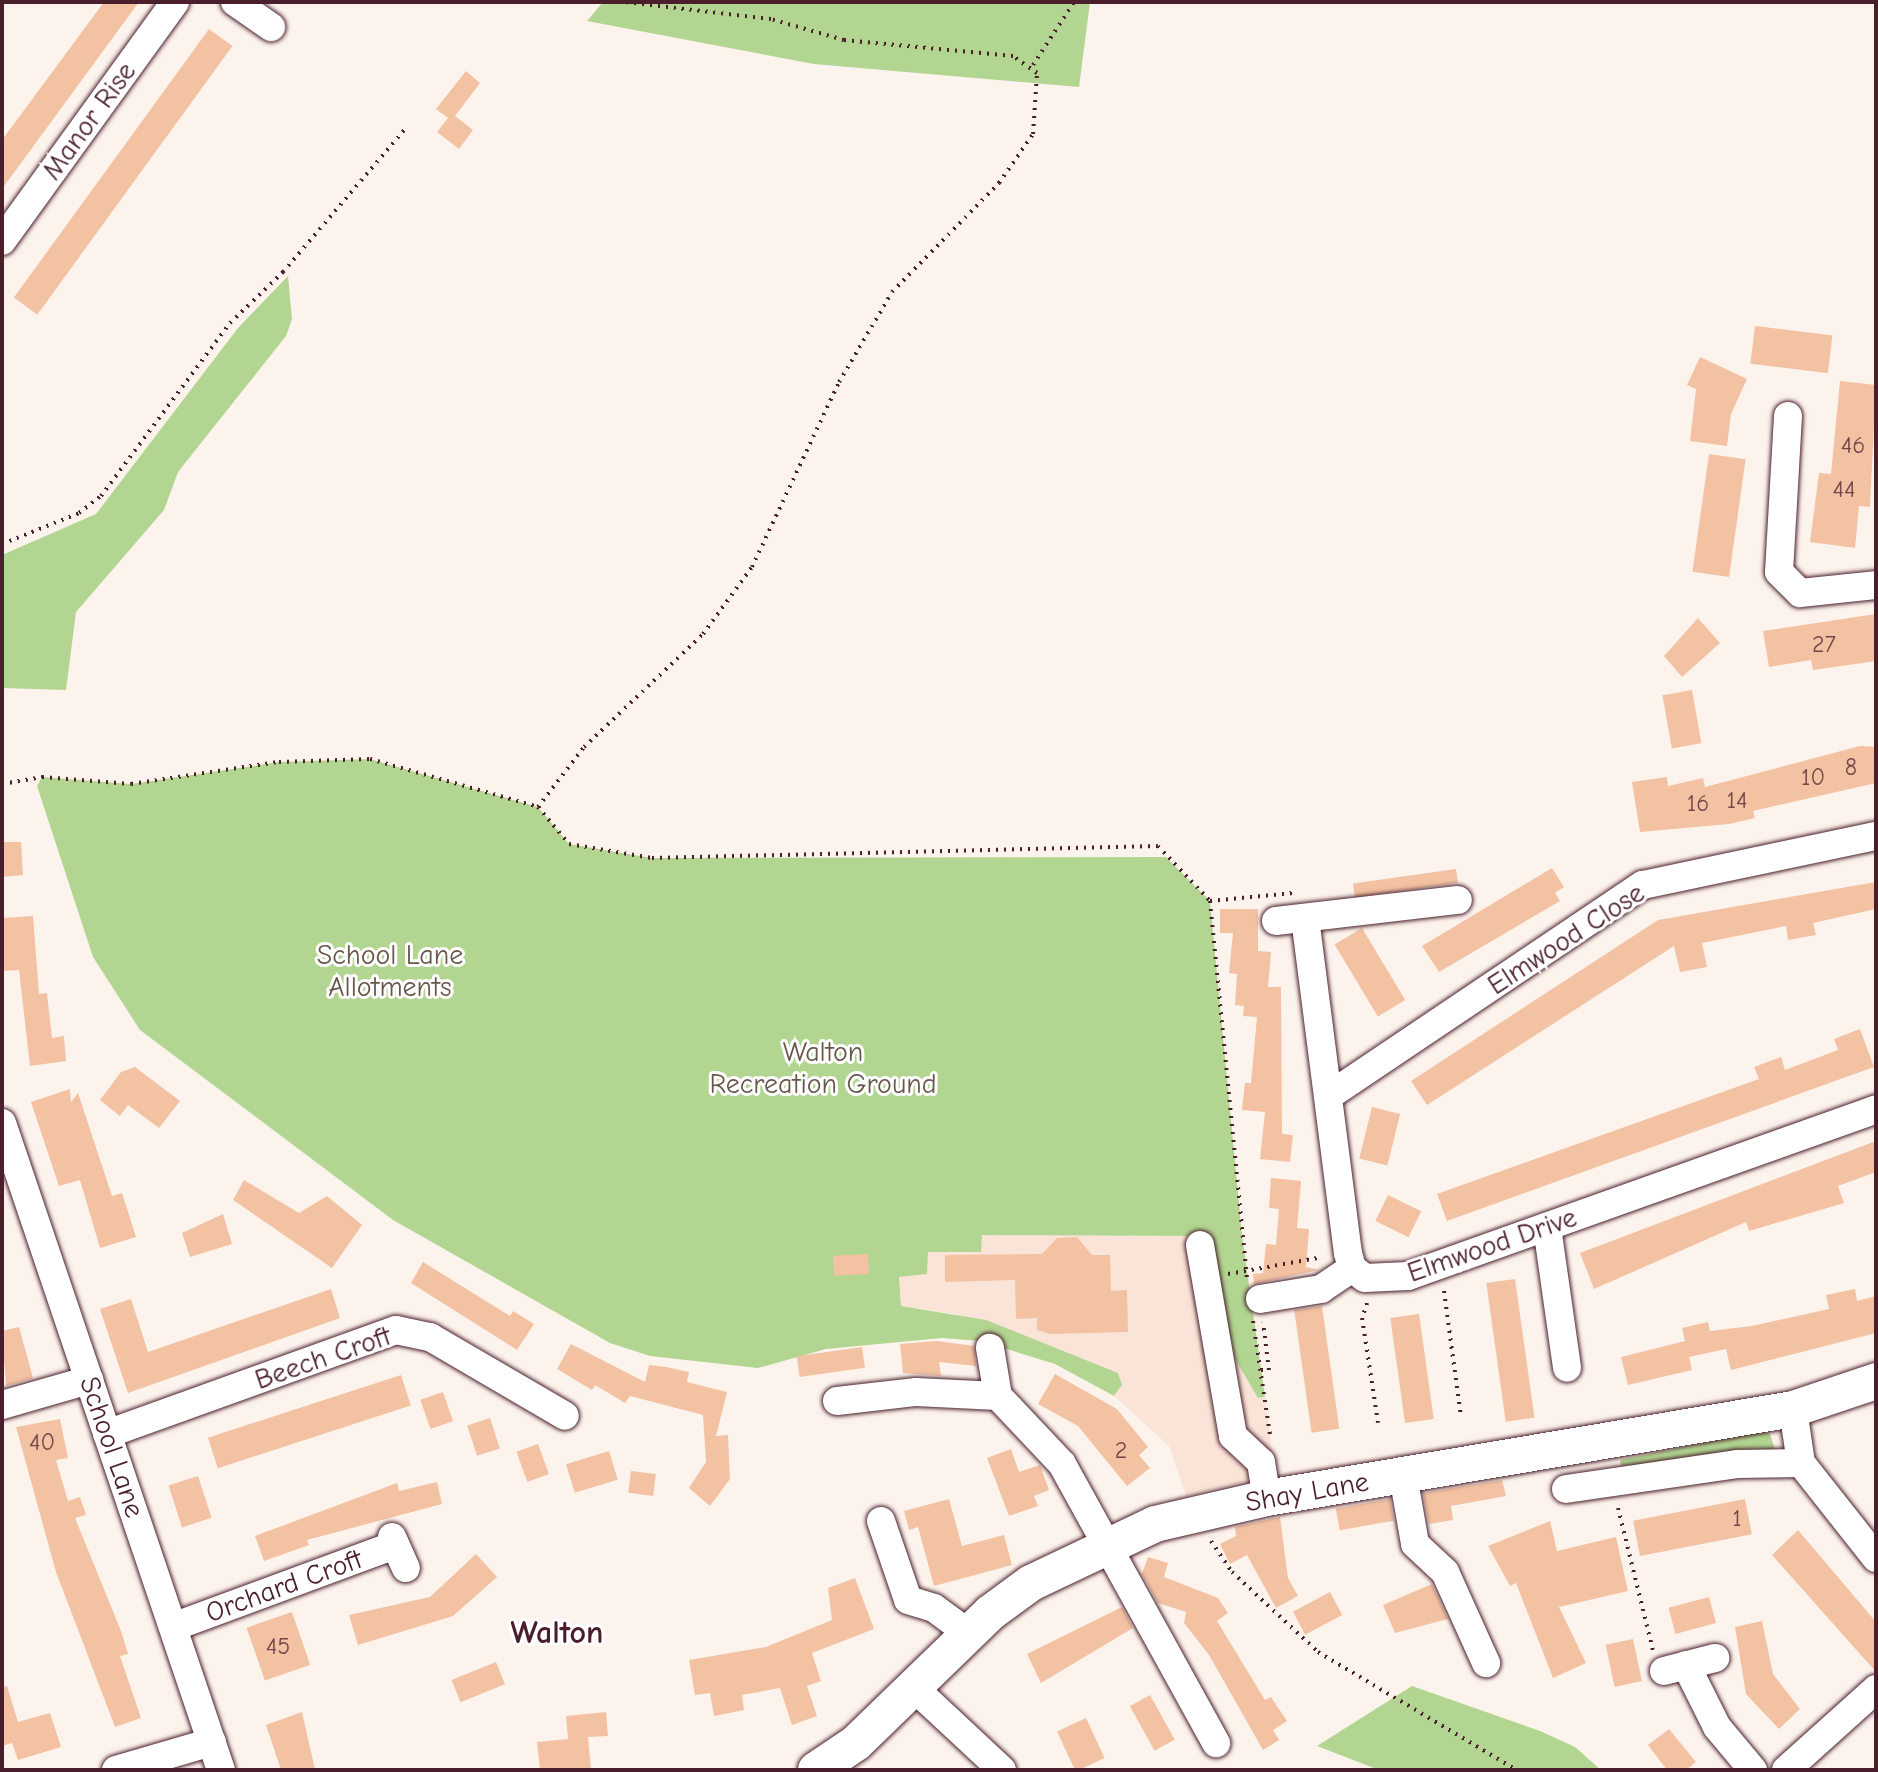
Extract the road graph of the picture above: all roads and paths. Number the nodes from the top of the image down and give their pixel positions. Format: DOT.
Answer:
graph roads {
  1 [pos="175,2"];
  2 [pos="235,2"];
  3 [pos="623,2"];
  4 [pos="1074,2"];
  5 [pos="271,27"];
  6 [pos="1033,65"];
  7 [pos="407,127"];
  8 [pos="2,241"];
  9 [pos="1789,407"];
  10 [pos="2,544"];
  11 [pos="1876,585"];
  12 [pos="2,784"];
  13 [pos="538,807"];
  14 [pos="1876,836"];
  15 [pos="1458,900"];
  16 [pos="1305,918"];
  17 [pos="1276,921"];
  18 [pos="1330,1095"];
  19 [pos="1876,1109"];
  20 [pos="2,1123"];
  21 [pos="1547,1227"];
  22 [pos="1200,1245"];
  23 [pos="1441,1265"];
  24 [pos="1358,1267"];
  25 [pos="1246,1271"];
  26 [pos="1205,1277"];
  27 [pos="1254,1299"];
  28 [pos="990,1348"];
  29 [pos="1567,1368"];
  30 [pos="1261,1370"];
  31 [pos="89,1380"];
  32 [pos="1876,1381"];
  33 [pos="998,1396"];
  34 [pos="837,1401"];
  35 [pos="2,1405"];
  36 [pos="1793,1409"];
  37 [pos="565,1416"];
  38 [pos="1461,1416"];
  39 [pos="1378,1423"];
  40 [pos="107,1434"];
  41 [pos="1271,1443"];
  42 [pos="1801,1463"];
  43 [pos="1403,1475"];
  44 [pos="1614,1482"];
  45 [pos="1566,1489"];
  46 [pos="1267,1498"];
  47 [pos="1191,1513"];
  48 [pos="881,1521"];
  49 [pos="1101,1544"];
  50 [pos="398,1550"];
  51 [pos="1876,1558"];
  52 [pos="173,1627"];
  53 [pos="968,1633"];
  54 [pos="1715,1658"];
  55 [pos="1486,1663"];
  56 [pos="1675,1668"];
  57 [pos="912,1686"];
  58 [pos="1876,1689"];
  59 [pos="212,1742"];
  60 [pos="1216,1743"];
  61 [pos="116,1770"];
  62 [pos="221,1770"];
  63 [pos="816,1770"];
  64 [pos="1002,1770"];
  65 [pos="1517,1770"];
  66 [pos="1753,1770"];
  67 [pos="1786,1770"];
  1 -- 8 [label="street, Manor Rise"];
  2 -- 5 [label="street"];
  3 -- 6 [label="path"];
  4 -- 6 [label="path"];
  6 -- 13 [label="path"];
  7 -- 10 [label="path"];
  9 -- 11 [label="street"];
  12 -- 13 [label="path"];
  13 -- 25 [label="path"];
  14 -- 18 [label="street, Elmwood Close"];
  15 -- 16 [label="street"];
  16 -- 17 [label="street"];
  16 -- 18 [label="street"];
  18 -- 24 [label="street"];
  19 -- 21 [label="street, Elmwood Drive"];
  20 -- 31 [label="street, School Lane"];
  21 -- 23 [label="street, Elmwood Drive"];
  21 -- 29 [label="street"];
  22 -- 26 [label="street"];
  23 -- 24 [label="street, Elmwood Drive"];
  23 -- 38 [label="path"];
  24 -- 25 [label="path"];
  24 -- 27 [label="street, Elmwood Drive"];
  24 -- 39 [label="path"];
  25 -- 26 [label="path"];
  25 -- 27 [label="path"];
  26 -- 46 [label="street"];
  27 -- 30 [label="path"];
  27 -- 30 [label="path"];
  28 -- 33 [label="street"];
  30 -- 41 [label="path"];
  31 -- 35 [label="street"];
  31 -- 40 [label="street, School Lane"];
  32 -- 36 [label="main road, Shay Lane"];
  33 -- 34 [label="street"];
  33 -- 49 [label="street"];
  36 -- 42 [label="street"];
  36 -- 43 [label="main road, Shay Lane"];
  37 -- 40 [label="street, Beech Croft"];
  40 -- 52 [label="street, School Lane"];
  42 -- 44 [label="street"];
  42 -- 51 [label="street"];
  43 -- 46 [label="main road, Shay Lane"];
  43 -- 55 [label="street"];
  44 -- 45 [label="street"];
  44 -- 56 [label="path"];
  46 -- 47 [label="main road, Shay Lane"];
  47 -- 49 [label="main road, Shay Lane"];
  47 -- 65 [label="path"];
  48 -- 53 [label="street"];
  49 -- 53 [label="main road, Shay Lane"];
  49 -- 60 [label="street"];
  50 -- 52 [label="street, Orchard Croft"];
  52 -- 59 [label="street, School Lane"];
  53 -- 57 [label="main road, Shay Lane"];
  54 -- 56 [label="street"];
  56 -- 66 [label="street"];
  57 -- 63 [label="main road, Shay Lane"];
  57 -- 64 [label="street"];
  58 -- 67 [label="street"];
  59 -- 61 [label="street"];
  59 -- 62 [label="street, School Lane"];
}
